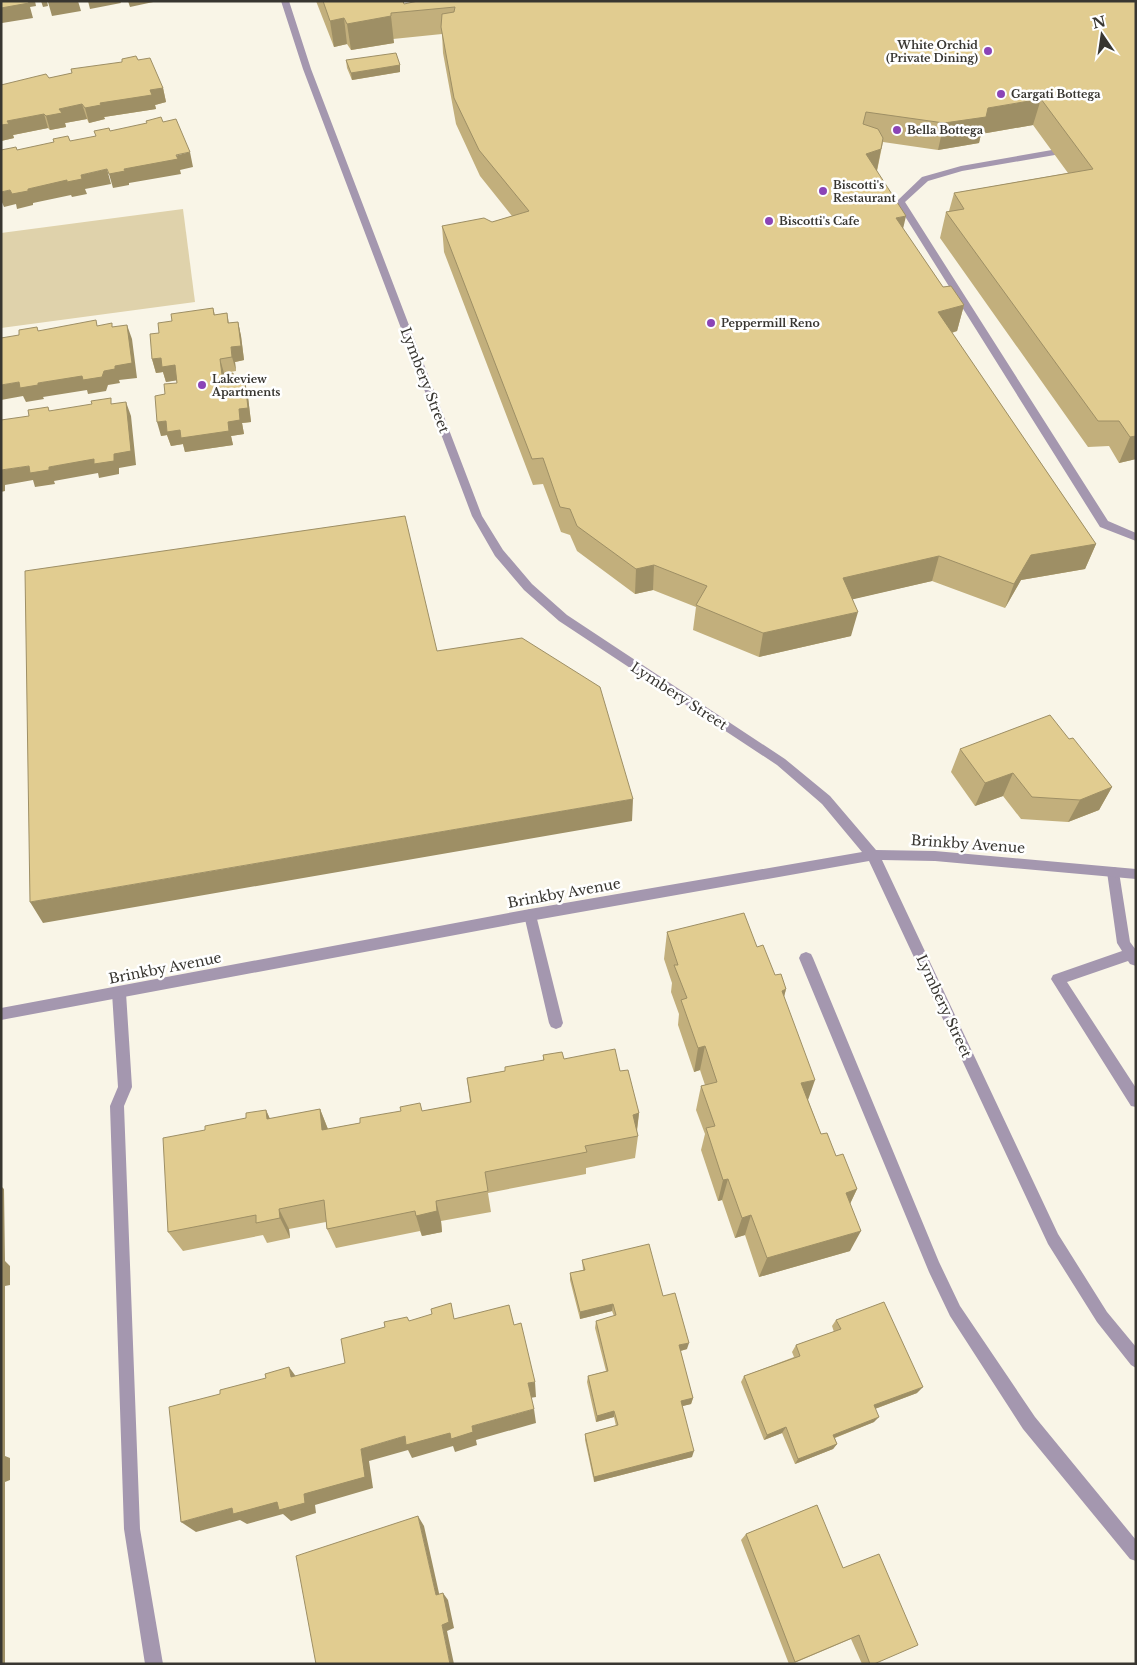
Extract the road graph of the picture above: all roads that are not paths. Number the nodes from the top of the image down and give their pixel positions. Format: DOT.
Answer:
graph roads {
  1 [pos="285,1"];
  2 [pos="1078,148"];
  3 [pos="1136,538"];
  4 [pos="873,855"];
  5 [pos="1113,872"];
  6 [pos="1136,874"];
  7 [pos="530,916"];
  8 [pos="1134,957"];
  9 [pos="806,958"];
  10 [pos="118,993"];
  11 [pos="1,1014"];
  12 [pos="556,1023"];
  13 [pos="1136,1101"];
  14 [pos="1136,1360"];
  15 [pos="1136,1553"];
  16 [pos="154,1664"];
  1 -- 4 [label="street, Lymbery Street"];
  2 -- 3 [label="street"];
  4 -- 5 [label="street, Brinkby Avenue"];
  4 -- 7 [label="street, Brinkby Avenue"];
  4 -- 14 [label="street, Lymbery Street"];
  5 -- 6 [label="street, Brinkby Avenue"];
  5 -- 8 [label="street"];
  7 -- 10 [label="street, Brinkby Avenue"];
  7 -- 12 [label="street"];
  8 -- 13 [label="street"];
  9 -- 15 [label="street"];
  10 -- 11 [label="street, Brinkby Avenue"];
  10 -- 16 [label="street"];
}
